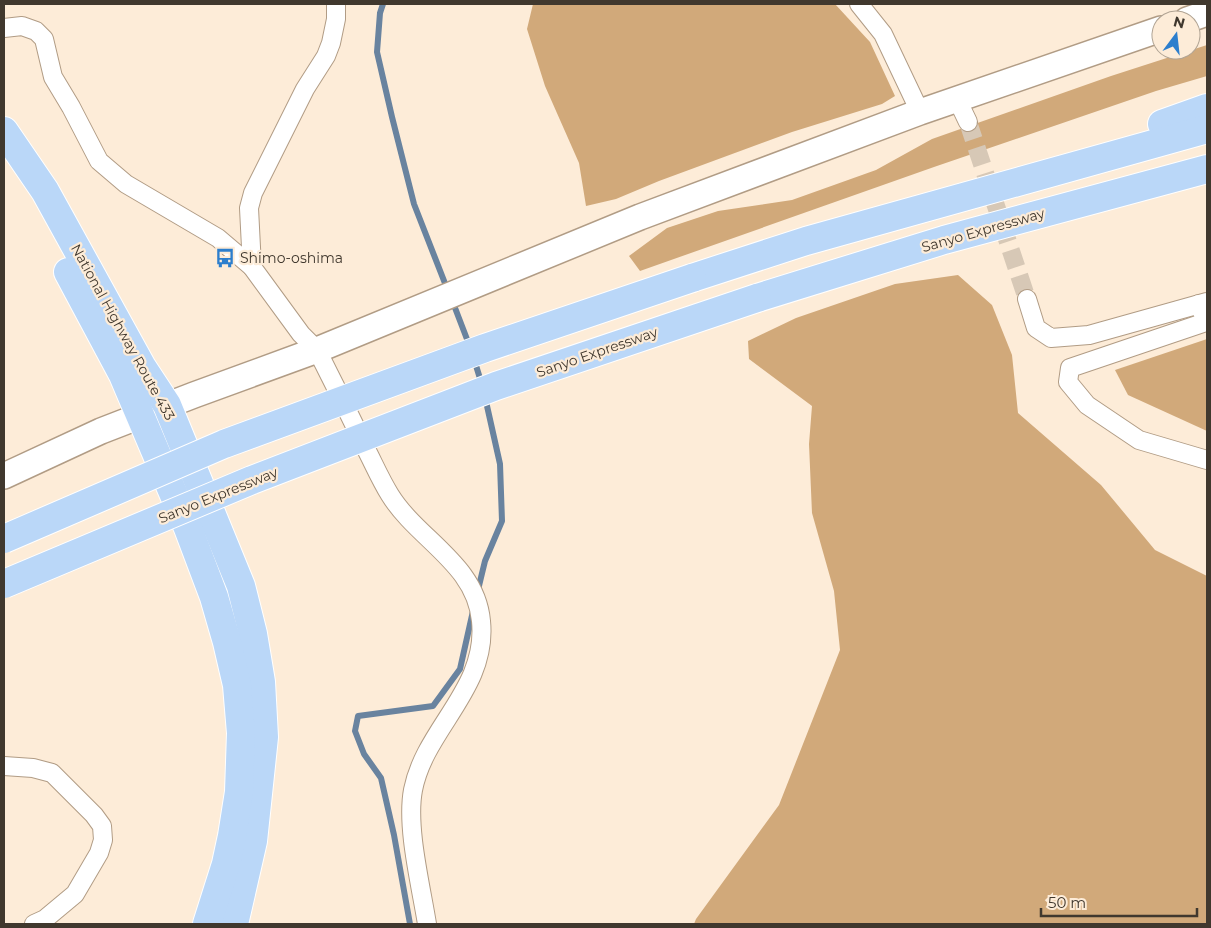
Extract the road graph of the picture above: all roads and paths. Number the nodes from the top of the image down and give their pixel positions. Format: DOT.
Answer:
graph roads {
  1 [pos="336,4"];
  2 [pos="859,4"];
  3 [pos="4,28"];
  4 [pos="1151,32"];
  5 [pos="957,99"];
  6 [pos="1207,108"];
  7 [pos="920,112"];
  8 [pos="968,122"];
  9 [pos="1207,128"];
  10 [pos="4,131"];
  11 [pos="4,152"];
  12 [pos="1207,170"];
  13 [pos="924,207"];
  14 [pos="252,267"];
  15 [pos="1027,299"];
  16 [pos="1203,303"];
  17 [pos="317,350"];
  18 [pos="167,405"];
  19 [pos="141,415"];
  20 [pos="1207,460"];
  21 [pos="4,476"];
  22 [pos="4,539"];
  23 [pos="4,584"];
  24 [pos="4,766"];
  25 [pos="34,924"];
  26 [pos="206,924"];
  27 [pos="234,924"];
  28 [pos="427,924"];
  1 -- 14 [label="street"];
  2 -- 7 [label="street"];
  3 -- 14 [label="street"];
  4 -- 5 [label="street"];
  5 -- 7 [label="street"];
  5 -- 8 [label="street"];
  6 -- 13 [label="highway"];
  7 -- 17 [label="street"];
  9 -- 13 [label="highway"];
  10 -- 18 [label="highway, National Highway Route 433"];
  11 -- 19 [label="highway, National Highway Route 433"];
  12 -- 23 [label="highway, Sanyo Expressway, bridge"];
  13 -- 22 [label="highway, bridge"];
  14 -- 17 [label="street"];
  15 -- 16 [label="street"];
  16 -- 20 [label="street"];
  17 -- 18 [label="street"];
  17 -- 28 [label="street"];
  18 -- 19 [label="street"];
  18 -- 27 [label="highway, National Highway Route 433"];
  19 -- 21 [label="street"];
  19 -- 26 [label="highway, National Highway Route 433"];
  24 -- 25 [label="street"];
}
